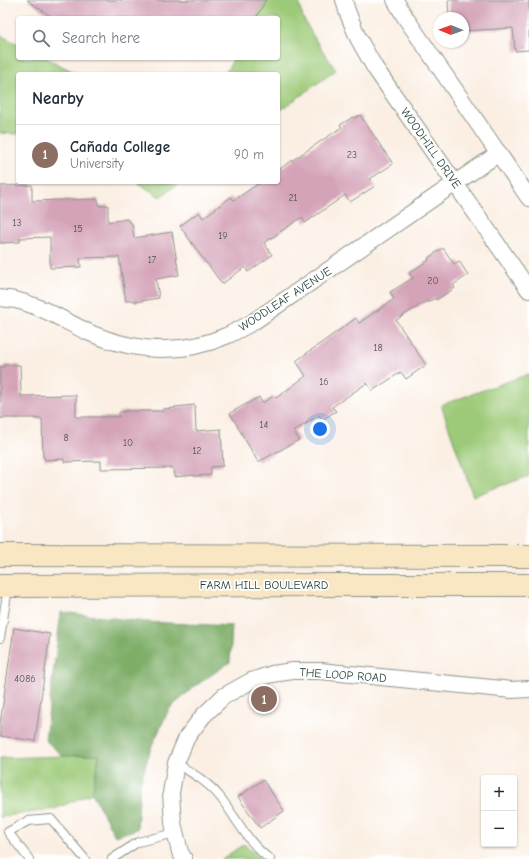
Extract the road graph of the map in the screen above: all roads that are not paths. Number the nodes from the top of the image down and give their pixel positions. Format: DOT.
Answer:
graph roads {
  1 [pos="344,0"];
  2 [pos="395,0"];
  3 [pos="499,154"];
  4 [pos="455,184"];
  5 [pos="529,198"];
  6 [pos="529,290"];
  7 [pos="0,298"];
  8 [pos="0,555"];
  9 [pos="529,556"];
  10 [pos="467,585"];
  11 [pos="529,585"];
  12 [pos="4,586"];
  13 [pos="529,596"];
  14 [pos="0,638"];
  15 [pos="529,689"];
  16 [pos="176,763"];
  17 [pos="175,834"];
  18 [pos="30,859"];
  19 [pos="85,859"];
  20 [pos="112,859"];
  21 [pos="184,859"];
  22 [pos="270,859"];
  1 -- 4 [label="street, WOODHILL DRIVE"];
  2 -- 3 [label="street"];
  3 -- 4 [label="street, WOODLEAF AVENUE"];
  3 -- 5 [label="street"];
  4 -- 6 [label="street, WOODHILL DRIVE"];
  4 -- 7 [label="street, WOODLEAF AVENUE"];
  8 -- 9 [label="main road"];
  10 -- 11 [label="main road, FARM HILL BOULEVARD"];
  10 -- 12 [label="main road, FARM HILL BOULEVARD"];
  10 -- 13 [label="main road"];
  12 -- 14 [label="lane"];
  15 -- 16 [label="street, THE LOOP ROAD"];
  16 -- 17 [label="street, THE LOOP ROAD"];
  16 -- 22 [label="lane"];
  17 -- 20 [label="lane"];
  17 -- 21 [label="street, THE LOOP ROAD"];
  18 -- 19 [label="lane"];
}
